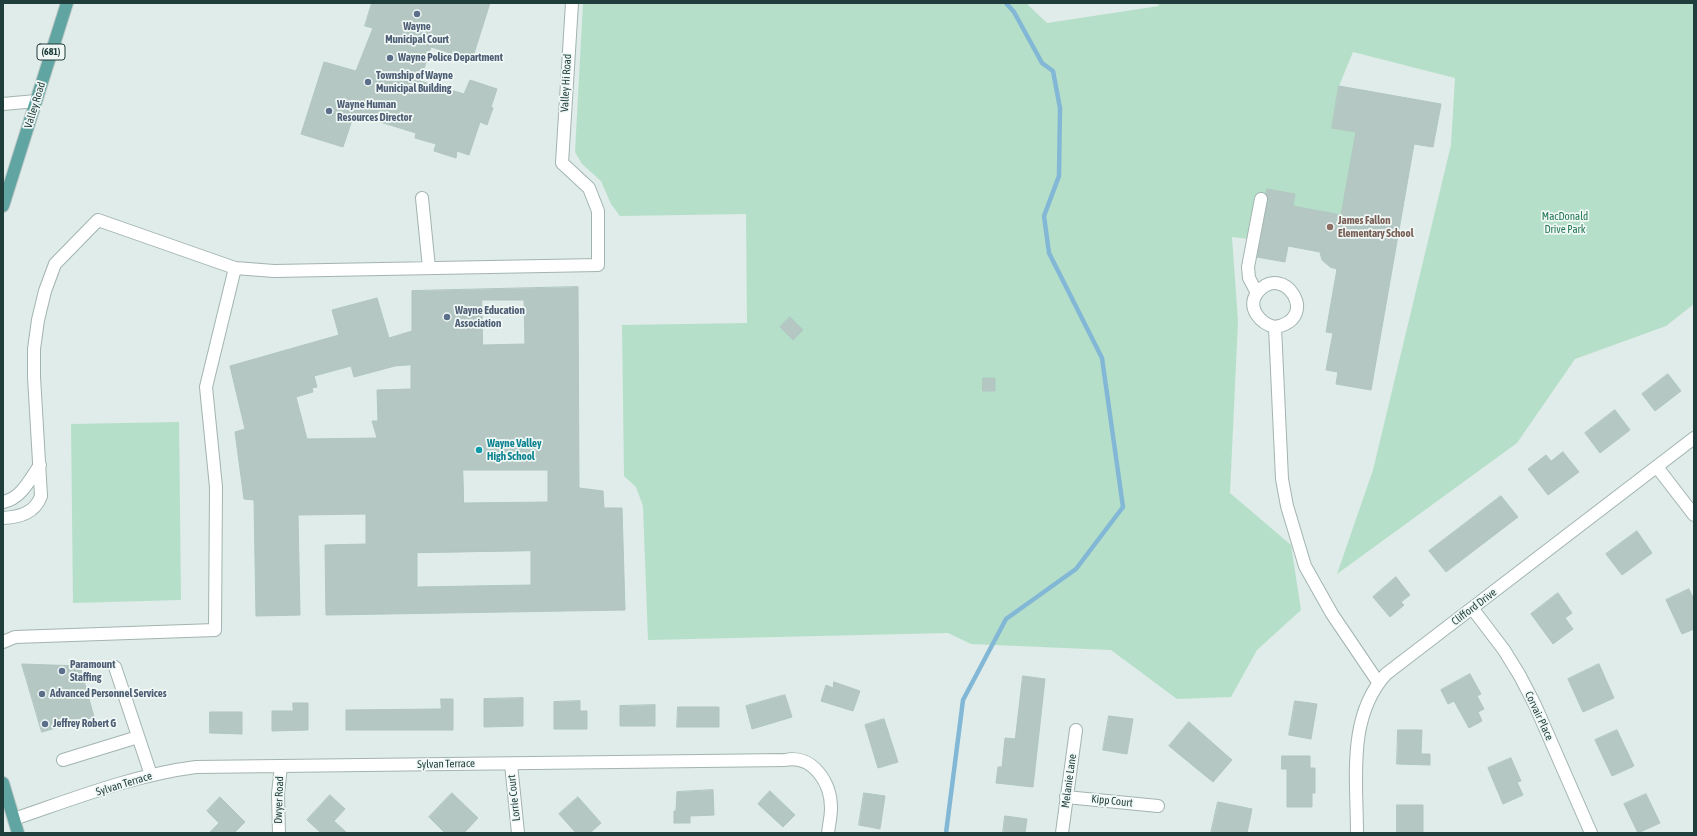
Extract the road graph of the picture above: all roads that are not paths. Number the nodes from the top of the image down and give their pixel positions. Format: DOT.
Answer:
graph roads {
  1 [pos="67,3"];
  2 [pos="572,3"];
  3 [pos="36,101"];
  4 [pos="3,104"];
  5 [pos="422,198"];
  6 [pos="1261,199"];
  7 [pos="3,206"];
  8 [pos="235,268"];
  9 [pos="429,268"];
  10 [pos="1257,293"];
  11 [pos="1275,327"];
  12 [pos="1694,438"];
  13 [pos="40,465"];
  14 [pos="1657,467"];
  15 [pos="3,502"];
  16 [pos="1694,514"];
  17 [pos="3,518"];
  18 [pos="1472,608"];
  19 [pos="3,642"];
  20 [pos="115,667"];
  21 [pos="1378,682"];
  22 [pos="1076,730"];
  23 [pos="138,737"];
  24 [pos="63,760"];
  25 [pos="511,764"];
  26 [pos="281,766"];
  27 [pos="150,775"];
  28 [pos="3,783"];
  29 [pos="1066,797"];
  30 [pos="1158,806"];
  31 [pos="14,819"];
  32 [pos="18,833"];
  33 [pos="279,833"];
  34 [pos="518,833"];
  35 [pos="828,833"];
  36 [pos="1062,833"];
  37 [pos="1357,833"];
  38 [pos="1591,833"];
  1 -- 3 [label="main road, Valley Road / (681)"];
  2 -- 9 [label="street, Valley Hi Road"];
  3 -- 4 [label="street"];
  3 -- 7 [label="main road, Valley Road / (681)"];
  5 -- 9 [label="street"];
  6 -- 10 [label="street"];
  8 -- 9 [label="street"];
  8 -- 13 [label="street"];
  8 -- 19 [label="street"];
  10 -- 11 [label="street"];
  10 -- 11 [label="street"];
  11 -- 21 [label="street"];
  12 -- 14 [label="street, Clifford Drive"];
  13 -- 15 [label="street"];
  13 -- 17 [label="street"];
  14 -- 16 [label="street"];
  14 -- 18 [label="street, Clifford Drive"];
  18 -- 21 [label="street, Clifford Drive"];
  18 -- 38 [label="street, Corvair Place"];
  20 -- 23 [label="street"];
  21 -- 37 [label="street, Clifford Drive"];
  22 -- 29 [label="street, Melanie Lane"];
  23 -- 24 [label="street"];
  23 -- 27 [label="street"];
  25 -- 26 [label="street, Sylvan Terrace"];
  25 -- 34 [label="street, Lorrie Court"];
  25 -- 35 [label="street, Sylvan Terrace"];
  26 -- 27 [label="street, Sylvan Terrace"];
  26 -- 33 [label="street, Dwyer Road"];
  27 -- 31 [label="street, Sylvan Terrace"];
  28 -- 31 [label="main road"];
  29 -- 30 [label="street, Kipp Court"];
  29 -- 36 [label="street, Melanie Lane"];
  31 -- 32 [label="main road"];
}
